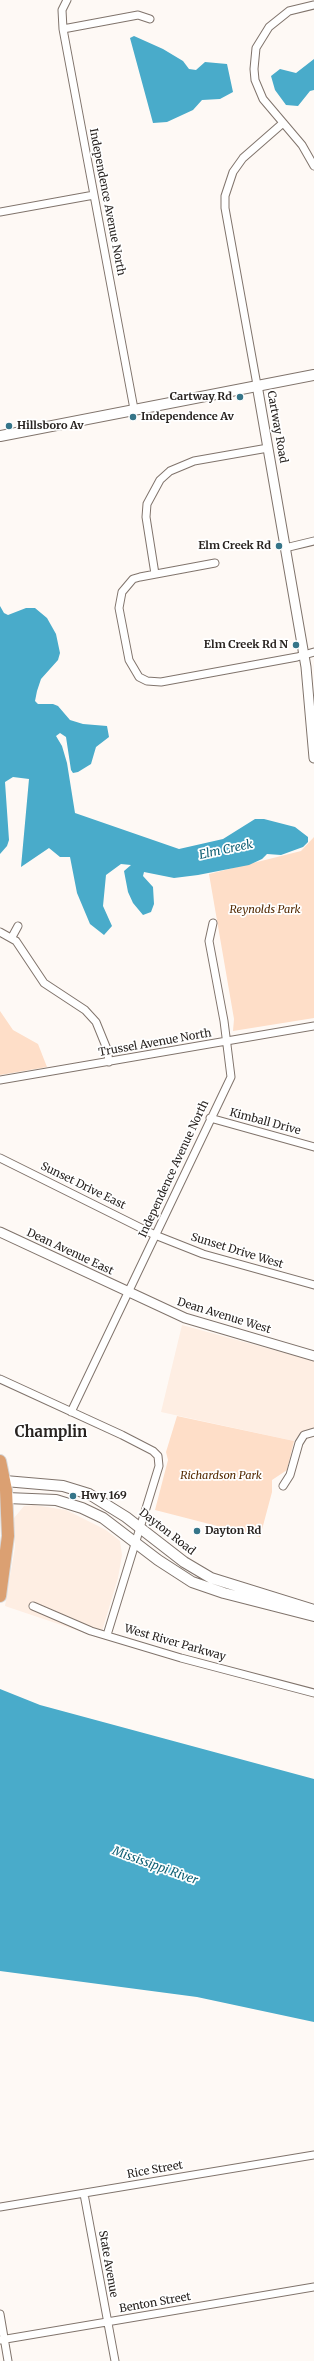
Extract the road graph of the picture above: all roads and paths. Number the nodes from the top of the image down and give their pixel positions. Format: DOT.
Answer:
graph roads {
  1 [pos="67,0"];
  2 [pos="314,6"];
  3 [pos="150,19"];
  4 [pos="63,29"];
  5 [pos="283,123"];
  6 [pos="314,166"];
  7 [pos="94,195"];
  8 [pos="0,212"];
  9 [pos="314,375"];
  10 [pos="258,385"];
  11 [pos="134,409"];
  12 [pos="0,436"];
  13 [pos="268,448"];
  14 [pos="314,541"];
  15 [pos="285,548"];
  16 [pos="215,563"];
  17 [pos="155,574"];
  18 [pos="314,652"];
  19 [pos="304,654"];
  20 [pos="314,758"];
  21 [pos="213,923"];
  22 [pos="18,926"];
  23 [pos="0,932"];
  24 [pos="12,937"];
  25 [pos="314,1026"];
  26 [pos="228,1041"];
  27 [pos="109,1062"];
  28 [pos="0,1080"];
  29 [pos="210,1118"];
  30 [pos="314,1147"];
  31 [pos="0,1158"];
  32 [pos="0,1232"];
  33 [pos="155,1235"];
  34 [pos="314,1285"];
  35 [pos="129,1294"];
  36 [pos="314,1356"];
  37 [pos="0,1380"];
  38 [pos="71,1412"];
  39 [pos="314,1432"];
  40 [pos="0,1461"];
  41 [pos="2,1481"];
  42 [pos="282,1486"];
  43 [pos="3,1498"];
  44 [pos="140,1526"];
  45 [pos="135,1542"];
  46 [pos="0,1596"];
  47 [pos="33,1606"];
  48 [pos="314,1610"];
  49 [pos="314,1616"];
  50 [pos="107,1635"];
  51 [pos="314,1693"];
  52 [pos="314,2155"];
  53 [pos="84,2194"];
  54 [pos="0,2207"];
  55 [pos="314,2287"];
  56 [pos="0,2314"];
  57 [pos="108,2322"];
  58 [pos="2,2339"];
  59 [pos="8,2361"];
  60 [pos="114,2361"];
  1 -- 4 [label="street, Independence Avenue North"];
  2 -- 5 [label="street"];
  3 -- 4 [label="street"];
  4 -- 7 [label="street, Independence Avenue North"];
  5 -- 6 [label="street"];
  5 -- 10 [label="street, Cartway Road"];
  7 -- 8 [label="street"];
  7 -- 11 [label="street, Independence Avenue North"];
  9 -- 10 [label="main road"];
  10 -- 11 [label="main road"];
  10 -- 13 [label="street, Cartway Road"];
  11 -- 12 [label="main road"];
  13 -- 15 [label="street, Cartway Road"];
  13 -- 17 [label="street"];
  14 -- 15 [label="street"];
  15 -- 19 [label="street, Cartway Road"];
  16 -- 17 [label="street"];
  17 -- 19 [label="street"];
  18 -- 19 [label="street"];
  19 -- 20 [label="street, Cartway Road"];
  21 -- 26 [label="street, Independence Avenue North"];
  22 -- 24 [label="street"];
  23 -- 24 [label="street"];
  24 -- 27 [label="street"];
  25 -- 26 [label="street, Trussel Avenue North"];
  26 -- 27 [label="street, Trussel Avenue North"];
  26 -- 29 [label="street, Independence Avenue North"];
  27 -- 28 [label="street, Trussel Avenue North"];
  29 -- 30 [label="street, Kimball Drive"];
  29 -- 33 [label="street, Independence Avenue North"];
  31 -- 33 [label="street, Sunset Drive East"];
  32 -- 35 [label="street, Dean Avenue East"];
  33 -- 34 [label="street, Sunset Drive West"];
  33 -- 35 [label="street, Independence Avenue North"];
  35 -- 36 [label="street, Dean Avenue West"];
  35 -- 38 [label="street, Independence Avenue North"];
  37 -- 38 [label="street"];
  38 -- 44 [label="street"];
  39 -- 42 [label="street"];
  40 -- 41 [label="highway"];
  41 -- 43 [label="highway"];
  41 -- 44 [label="main road, Dayton Road"];
  43 -- 45 [label="main road"];
  43 -- 46 [label="highway"];
  44 -- 45 [label="street"];
  44 -- 48 [label="main road, Dayton Road"];
  45 -- 49 [label="main road"];
  45 -- 50 [label="street"];
  47 -- 50 [label="street, West River Parkway"];
  50 -- 51 [label="street, West River Parkway"];
  52 -- 53 [label="street, Rice Street"];
  53 -- 54 [label="street, Rice Street"];
  53 -- 57 [label="street, State Avenue"];
  55 -- 57 [label="street, Benton Street"];
  56 -- 58 [label="street"];
  57 -- 58 [label="street, Benton Street"];
  57 -- 60 [label="street, State Avenue"];
  58 -- 59 [label="street"];
}
